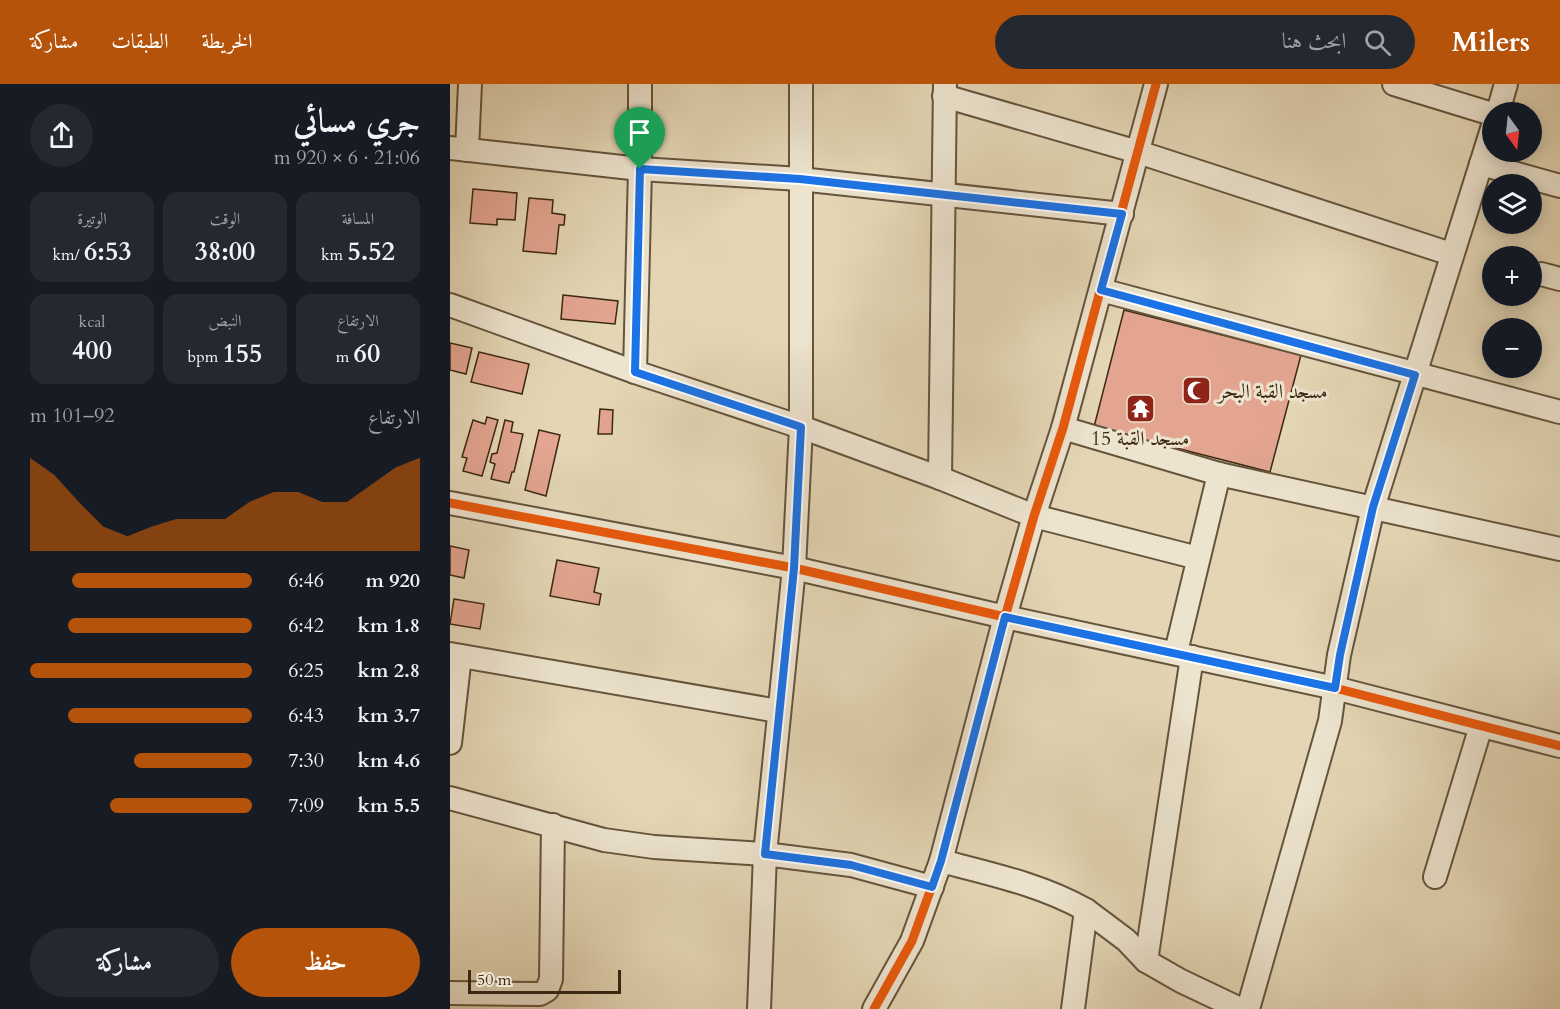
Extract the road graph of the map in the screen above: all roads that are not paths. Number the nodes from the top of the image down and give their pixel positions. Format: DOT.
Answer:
graph roads {
  1 [pos="470,84"];
  2 [pos="640,84"];
  3 [pos="801,84"];
  4 [pos="1156,84"];
  5 [pos="1394,84"];
  6 [pos="1506,84"];
  7 [pos="944,90"];
  8 [pos="1501,102"];
  9 [pos="1482,111"];
  10 [pos="459,149"];
  11 [pos="1138,152"];
  12 [pos="1482,161"];
  13 [pos="1481,164"];
  14 [pos="640,169"];
  15 [pos="800,179"];
  16 [pos="1560,186"];
  17 [pos="943,194"];
  18 [pos="1122,214"];
  19 [pos="1451,254"];
  20 [pos="1101,290"];
  21 [pos="450,305"];
  22 [pos="635,372"];
  23 [pos="1415,375"];
  24 [pos="1560,412"];
  25 [pos="801,427"];
  26 [pos="1063,428"];
  27 [pos="1219,474"];
  28 [pos="940,478"];
  29 [pos="450,503"];
  30 [pos="1373,507"];
  31 [pos="1034,516"];
  32 [pos="1560,549"];
  33 [pos="1198,558"];
  34 [pos="794,568"];
  35 [pos="1005,617"];
  36 [pos="1184,654"];
  37 [pos="455,655"];
  38 [pos="1335,688"];
  39 [pos="778,711"];
  40 [pos="1480,726"];
  41 [pos="450,743"];
  42 [pos="1560,746"];
  43 [pos="450,798"];
  44 [pos="553,825"];
  45 [pos="765,854"];
  46 [pos="941,861"];
  47 [pos="1435,877"];
  48 [pos="932,887"];
  49 [pos="1086,910"];
  50 [pos="1146,961"];
  51 [pos="450,993"];
  52 [pos="759,1009"];
  53 [pos="874,1009"];
  54 [pos="1073,1009"];
  55 [pos="1240,1009"];
  56 [pos="1248,1009"];
  1 -- 10 [label="street"];
  2 -- 14 [label="street"];
  3 -- 15 [label="street"];
  4 -- 11 [label="street"];
  5 -- 9 [label="street"];
  6 -- 8 [label="street"];
  7 -- 11 [label="street"];
  7 -- 17 [label="street"];
  10 -- 14 [label="street"];
  11 -- 18 [label="street"];
  11 -- 19 [label="street"];
  12 -- 13 [label="street"];
  13 -- 16 [label="street"];
  13 -- 19 [label="street"];
  14 -- 15 [label="street"];
  14 -- 22 [label="street"];
  15 -- 17 [label="street"];
  15 -- 25 [label="street"];
  17 -- 18 [label="street"];
  17 -- 28 [label="street"];
  18 -- 20 [label="street"];
  19 -- 23 [label="street"];
  20 -- 23 [label="street"];
  20 -- 26 [label="street"];
  21 -- 22 [label="street"];
  22 -- 25 [label="street"];
  23 -- 24 [label="street"];
  23 -- 30 [label="street"];
  25 -- 28 [label="street"];
  25 -- 34 [label="street"];
  26 -- 27 [label="street"];
  26 -- 31 [label="street"];
  27 -- 30 [label="street"];
  27 -- 33 [label="street"];
  28 -- 31 [label="street"];
  29 -- 34 [label="street"];
  30 -- 32 [label="street"];
  30 -- 38 [label="street"];
  31 -- 33 [label="street"];
  31 -- 35 [label="street"];
  33 -- 36 [label="street"];
  34 -- 35 [label="street"];
  34 -- 39 [label="street"];
  35 -- 36 [label="street"];
  35 -- 46 [label="street"];
  36 -- 38 [label="street"];
  36 -- 50 [label="street"];
  37 -- 39 [label="street"];
  37 -- 41 [label="street"];
  38 -- 40 [label="street"];
  38 -- 56 [label="street"];
  39 -- 45 [label="street"];
  40 -- 42 [label="street"];
  40 -- 47 [label="street"];
  43 -- 44 [label="street"];
  44 -- 45 [label="street"];
  44 -- 51 [label="street"];
  45 -- 48 [label="street"];
  45 -- 52 [label="street"];
  46 -- 48 [label="street"];
  46 -- 49 [label="street"];
  48 -- 53 [label="street"];
  49 -- 50 [label="street"];
  49 -- 54 [label="street"];
  50 -- 55 [label="street"];
}
